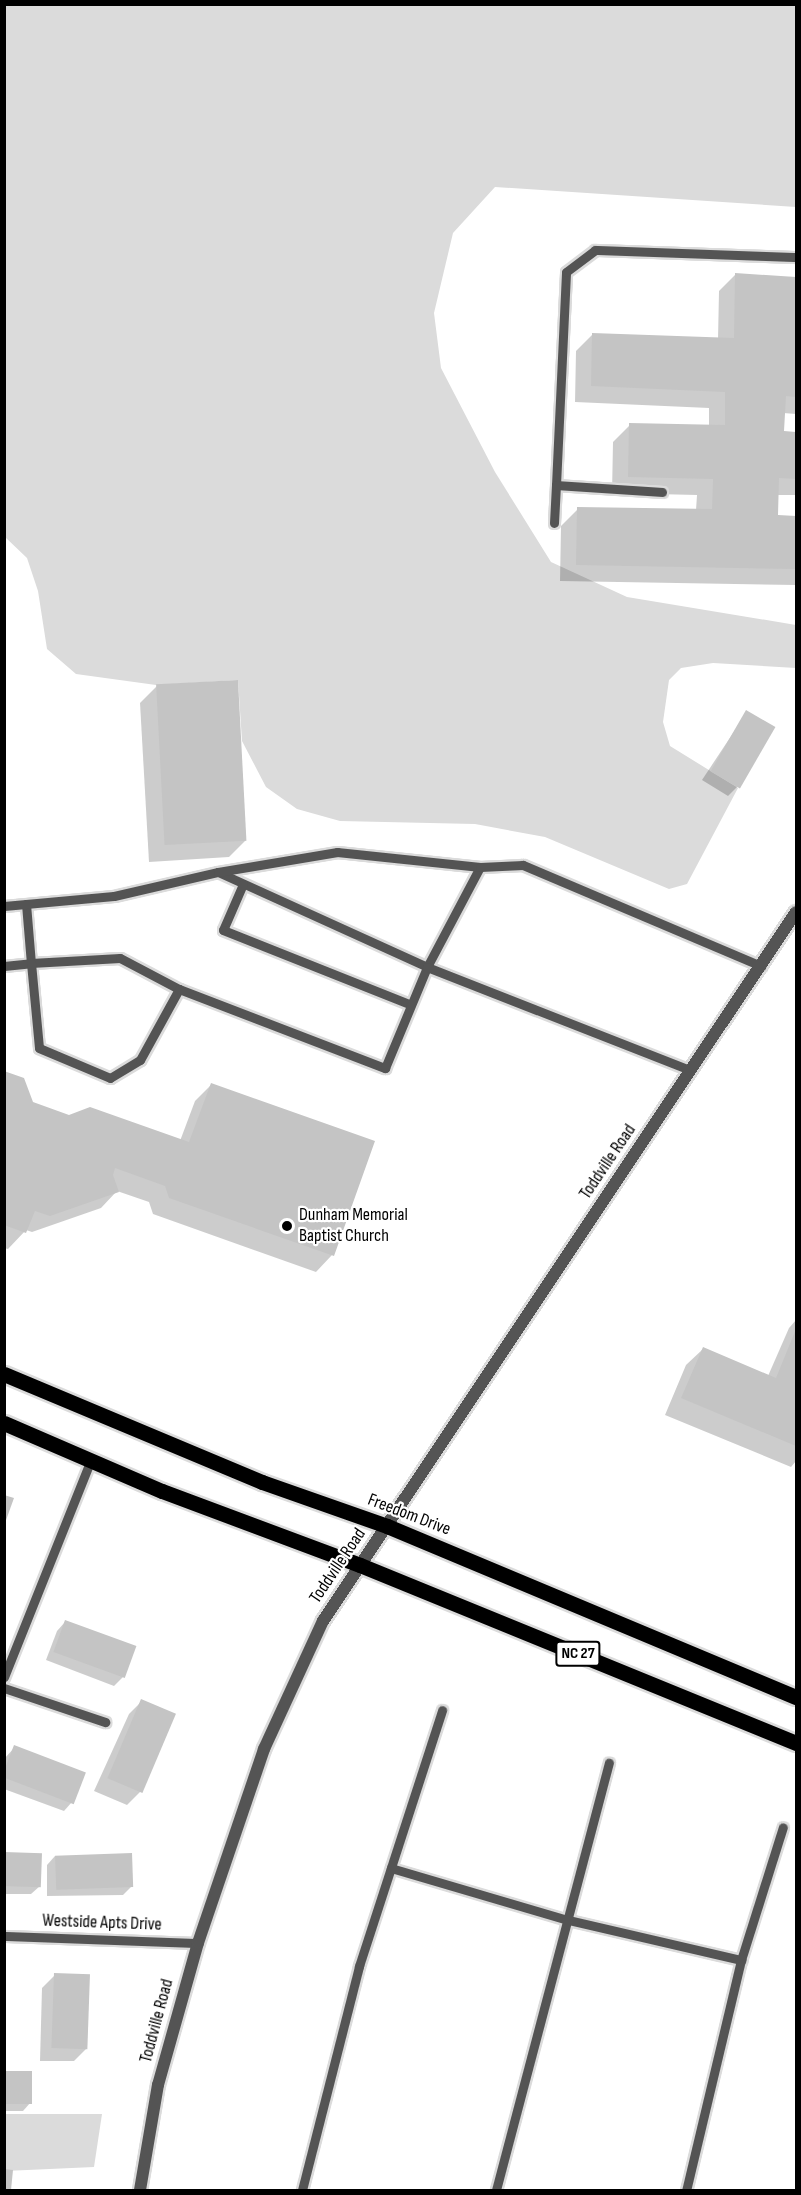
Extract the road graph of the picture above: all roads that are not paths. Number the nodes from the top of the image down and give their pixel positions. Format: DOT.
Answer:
graph roads {
  1 [pos="796,257"];
  2 [pos="556,485"];
  3 [pos="662,492"];
  4 [pos="554,523"];
  5 [pos="480,867"];
  6 [pos="218,872"];
  7 [pos="243,884"];
  8 [pos="26,904"];
  9 [pos="4,906"];
  10 [pos="796,912"];
  11 [pos="31,963"];
  12 [pos="4,966"];
  13 [pos="760,966"];
  14 [pos="427,967"];
  15 [pos="179,989"];
  16 [pos="411,1005"];
  17 [pos="690,1070"];
  18 [pos="4,1374"];
  19 [pos="4,1423"];
  20 [pos="91,1460"];
  21 [pos="387,1526"];
  22 [pos="360,1565"];
  23 [pos="4,1677"];
  24 [pos="4,1688"];
  25 [pos="796,1697"];
  26 [pos="442,1710"];
  27 [pos="105,1722"];
  28 [pos="796,1743"];
  29 [pos="609,1763"];
  30 [pos="783,1827"];
  31 [pos="391,1868"];
  32 [pos="568,1920"];
  33 [pos="4,1936"];
  34 [pos="198,1943"];
  35 [pos="741,1960"];
  36 [pos="140,2190"];
  37 [pos="302,2190"];
  38 [pos="496,2190"];
  39 [pos="686,2190"];
  1 -- 2 [label="lane"];
  2 -- 3 [label="lane"];
  2 -- 4 [label="lane"];
  5 -- 6 [label="lane"];
  5 -- 13 [label="lane"];
  5 -- 14 [label="lane"];
  6 -- 7 [label="lane"];
  6 -- 8 [label="lane"];
  7 -- 14 [label="lane"];
  7 -- 16 [label="lane"];
  8 -- 9 [label="lane"];
  8 -- 11 [label="lane"];
  10 -- 13 [label="street, Toddville Road"];
  11 -- 12 [label="lane"];
  11 -- 15 [label="lane"];
  11 -- 15 [label="lane"];
  13 -- 17 [label="street, Toddville Road"];
  14 -- 16 [label="lane"];
  14 -- 17 [label="lane"];
  15 -- 16 [label="lane"];
  17 -- 21 [label="street, Toddville Road"];
  18 -- 21 [label="main road, Freedom Drive / NC 27"];
  19 -- 20 [label="main road, NC 27"];
  20 -- 22 [label="main road, NC 27"];
  20 -- 23 [label="lane"];
  21 -- 22 [label="street, Toddville Road"];
  21 -- 25 [label="main road, Freedom Drive / NC 27"];
  22 -- 28 [label="main road, NC 27"];
  22 -- 34 [label="street, Toddville Road"];
  24 -- 27 [label="lane"];
  26 -- 31 [label="lane"];
  29 -- 32 [label="lane"];
  30 -- 35 [label="lane"];
  31 -- 32 [label="lane"];
  31 -- 37 [label="lane"];
  32 -- 35 [label="lane"];
  32 -- 38 [label="lane"];
  33 -- 34 [label="lane, Westside Apts Drive"];
  34 -- 36 [label="street, Toddville Road"];
  35 -- 39 [label="lane"];
}
